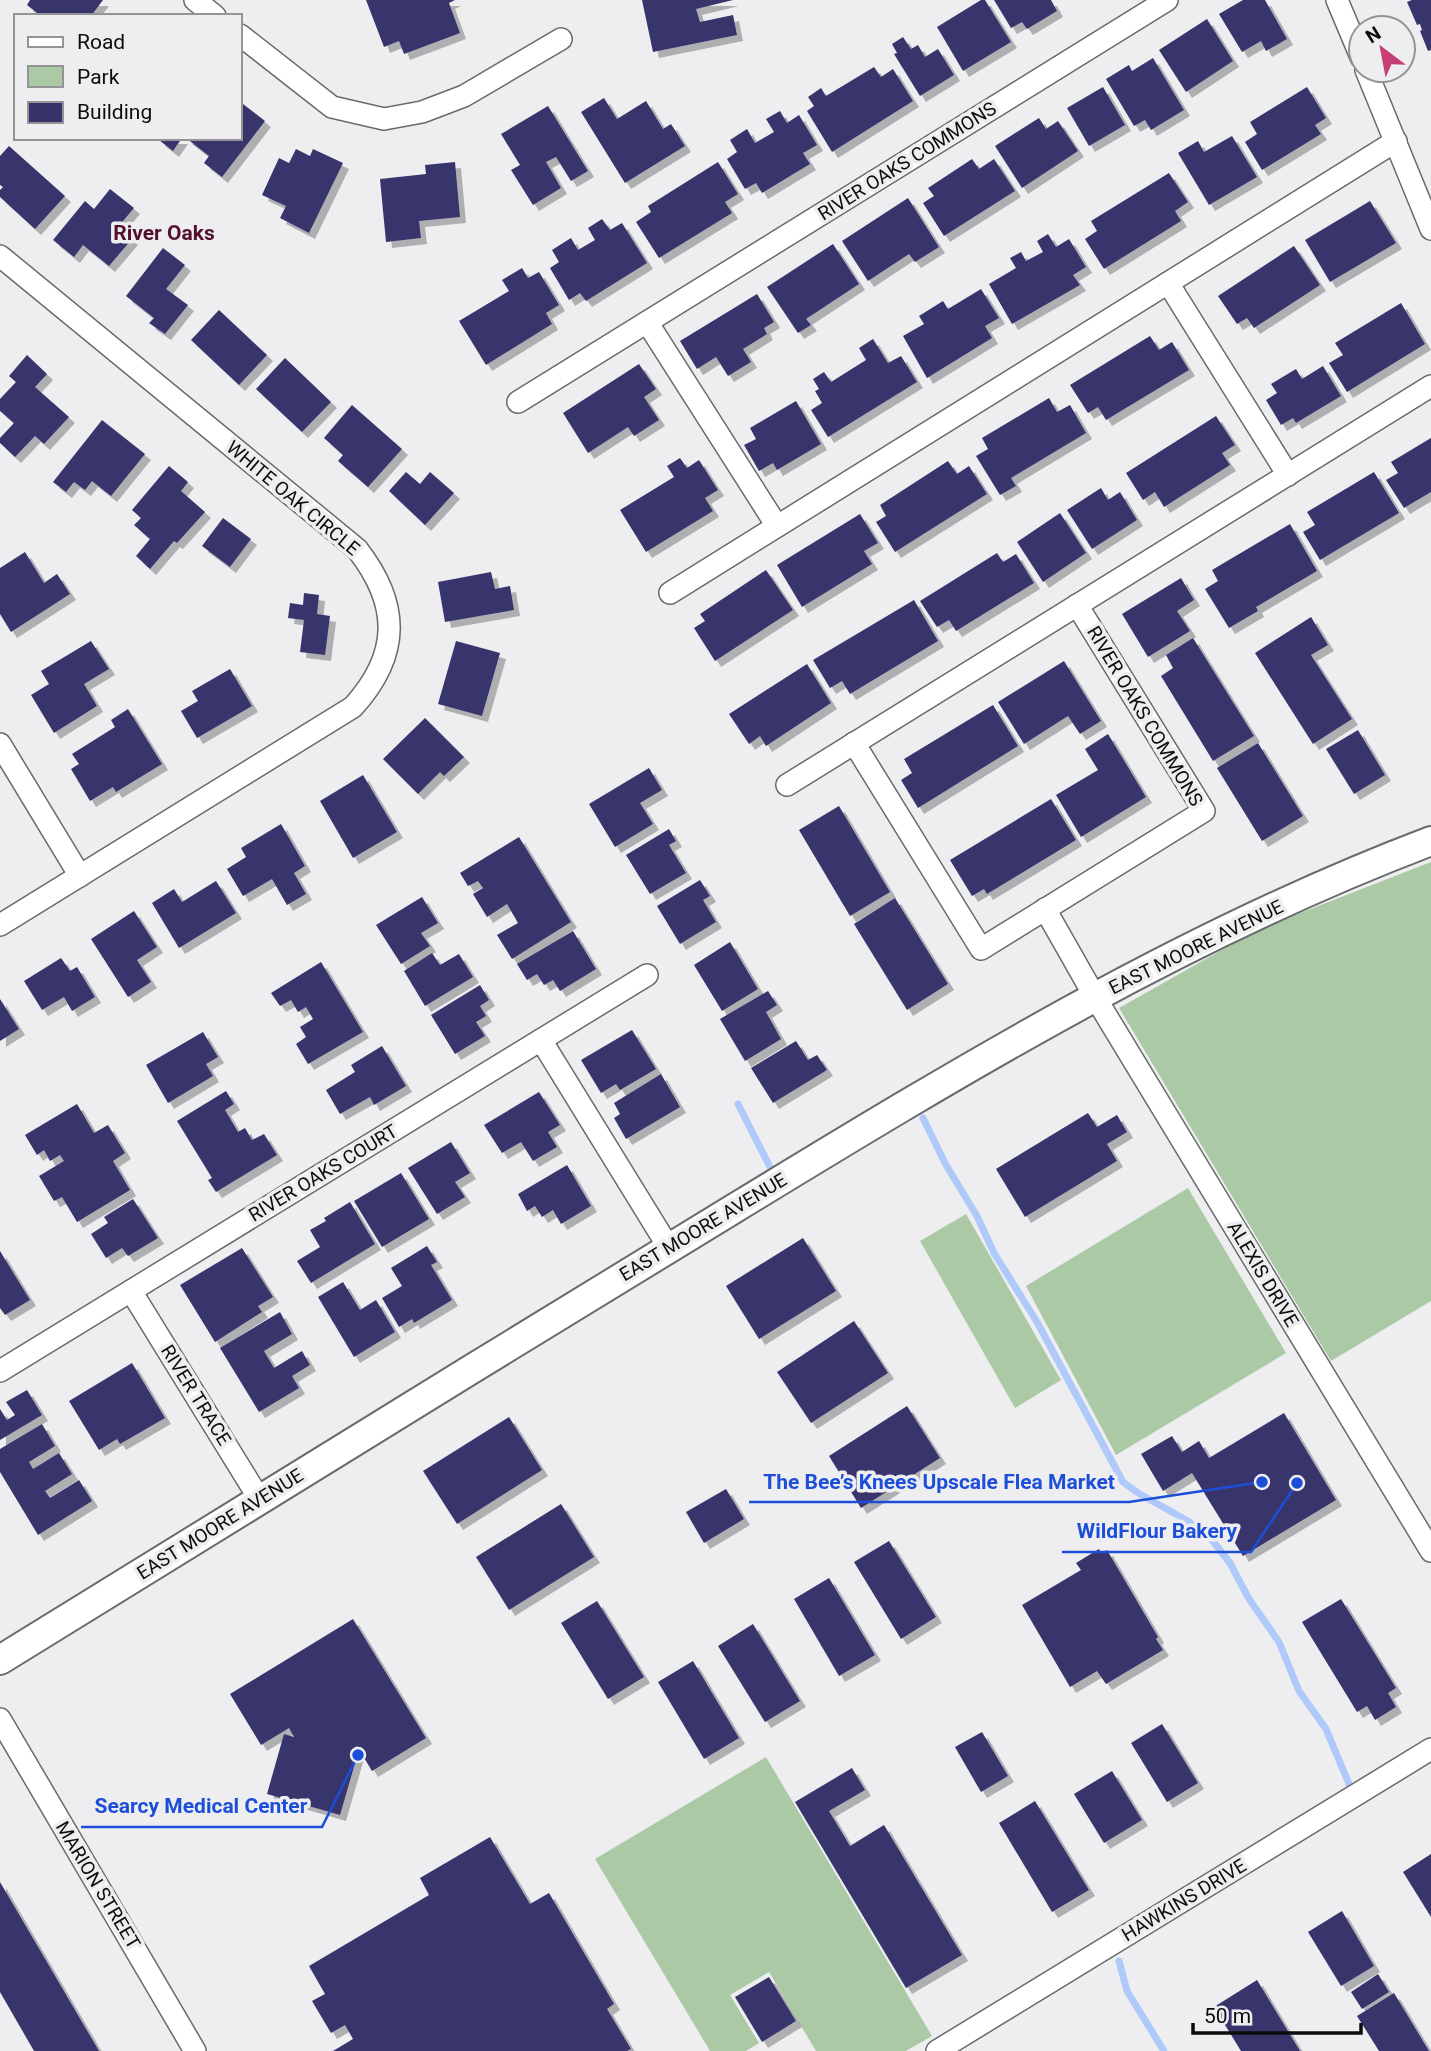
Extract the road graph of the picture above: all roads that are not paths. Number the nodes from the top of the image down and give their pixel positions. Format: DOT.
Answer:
graph roads {
  1 [pos="195,0"];
  2 [pos="1167,0"];
  3 [pos="1337,0"];
  4 [pos="212,14"];
  5 [pos="1347,24"];
  6 [pos="242,37"];
  7 [pos="561,39"];
  8 [pos="1372,84"];
  9 [pos="1395,141"];
  10 [pos="1431,229"];
  11 [pos="0,256"];
  12 [pos="1168,282"];
  13 [pos="647,322"];
  14 [pos="1431,386"];
  15 [pos="518,402"];
  16 [pos="1288,475"];
  17 [pos="777,526"];
  18 [pos="670,593"];
  19 [pos="1077,605"];
  20 [pos="854,743"];
  21 [pos="0,744"];
  22 [pos="787,785"];
  23 [pos="1431,841"];
  24 [pos="80,876"];
  25 [pos="1045,909"];
  26 [pos="0,925"];
  27 [pos="647,975"];
  28 [pos="1095,997"];
  29 [pos="541,1040"];
  30 [pos="669,1248"];
  31 [pos="131,1291"];
  32 [pos="0,1371"];
  33 [pos="260,1500"];
  34 [pos="1431,1551"];
  35 [pos="0,1660"];
  36 [pos="0,1719"];
  37 [pos="1431,1749"];
  38 [pos="195,2051"];
  39 [pos="937,2051"];
  1 -- 4 [label="street"];
  2 -- 13 [label="street, RIVER OAKS COMMONS"];
  3 -- 5 [label="street"];
  6 -- 7 [label="street"];
  8 -- 9 [label="street"];
  9 -- 10 [label="street"];
  9 -- 12 [label="street"];
  11 -- 24 [label="street, WHITE OAK CIRCLE"];
  12 -- 16 [label="street"];
  12 -- 17 [label="street"];
  13 -- 15 [label="street, RIVER OAKS COMMONS"];
  13 -- 17 [label="street"];
  14 -- 16 [label="street, RIVER OAKS COMMONS"];
  16 -- 19 [label="street, RIVER OAKS COMMONS"];
  17 -- 18 [label="street"];
  19 -- 20 [label="street, RIVER OAKS COMMONS"];
  19 -- 25 [label="street, RIVER OAKS COMMONS"];
  20 -- 22 [label="street, RIVER OAKS COMMONS"];
  20 -- 25 [label="street, RIVER OAKS COMMONS"];
  21 -- 24 [label="street"];
  23 -- 28 [label="street, EAST MOORE AVENUE"];
  24 -- 26 [label="street, WHITE OAK CIRCLE"];
  25 -- 28 [label="street"];
  27 -- 29 [label="street, RIVER OAKS COURT"];
  28 -- 30 [label="street, EAST MOORE AVENUE"];
  28 -- 34 [label="street, ALEXIS DRIVE"];
  29 -- 30 [label="street"];
  29 -- 31 [label="street, RIVER OAKS COURT"];
  30 -- 33 [label="street, EAST MOORE AVENUE"];
  31 -- 32 [label="street, RIVER OAKS COURT"];
  31 -- 33 [label="street, RIVER TRACE"];
  33 -- 35 [label="street, EAST MOORE AVENUE"];
  36 -- 38 [label="street, MARION STREET"];
  37 -- 39 [label="street, HAWKINS DRIVE"];
}
